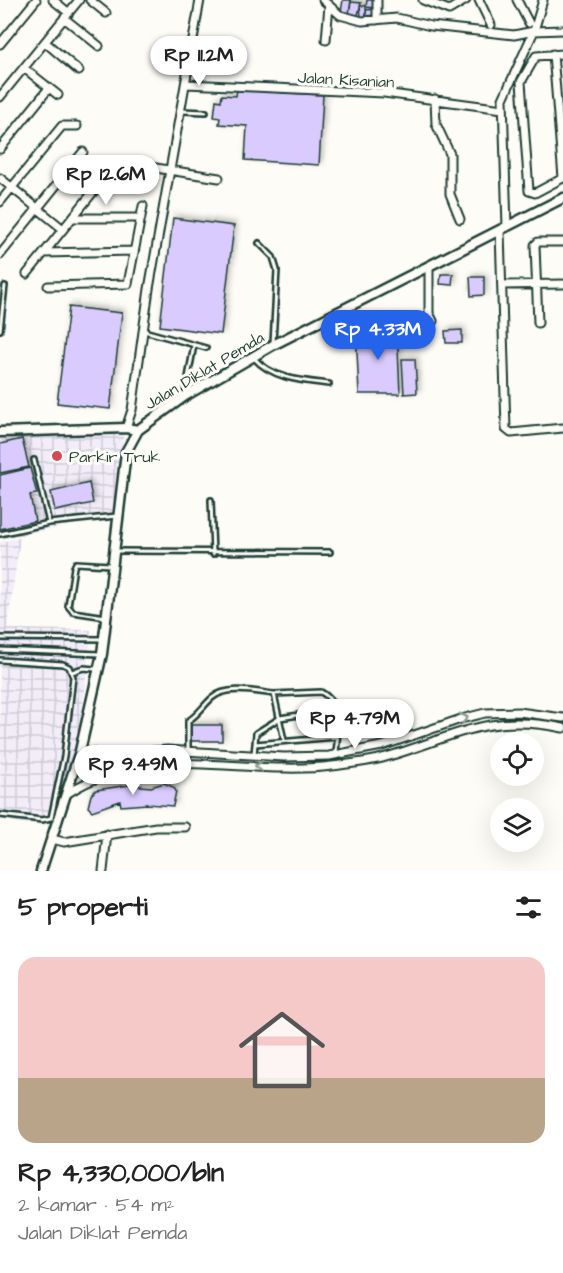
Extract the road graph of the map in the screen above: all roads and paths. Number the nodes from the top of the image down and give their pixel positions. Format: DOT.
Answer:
graph roads {
  1 [pos="36,0"];
  2 [pos="53,0"];
  3 [pos="79,0"];
  4 [pos="90,0"];
  5 [pos="200,0"];
  6 [pos="376,0"];
  7 [pos="423,0"];
  8 [pos="466,0"];
  9 [pos="479,0"];
  10 [pos="543,0"];
  11 [pos="519,1"];
  12 [pos="326,2"];
  13 [pos="106,13"];
  14 [pos="66,16"];
  15 [pos="377,20"];
  16 [pos="529,23"];
  17 [pos="491,25"];
  18 [pos="563,30"];
  19 [pos="534,31"];
  20 [pos="326,40"];
  21 [pos="45,42"];
  22 [pos="0,44"];
  23 [pos="99,46"];
  24 [pos="553,54"];
  25 [pos="563,54"];
  26 [pos="24,68"];
  27 [pos="79,71"];
  28 [pos="187,84"];
  29 [pos="49,88"];
  30 [pos="58,95"];
  31 [pos="0,97"];
  32 [pos="435,99"];
  33 [pos="503,109"];
  34 [pos="182,111"];
  35 [pos="206,112"];
  36 [pos="77,126"];
  37 [pos="0,149"];
  38 [pos="83,152"];
  39 [pos="137,165"];
  40 [pos="172,171"];
  41 [pos="87,177"];
  42 [pos="0,178"];
  43 [pos="219,178"];
  44 [pos="563,178"];
  45 [pos="11,188"];
  46 [pos="563,198"];
  47 [pos="0,202"];
  48 [pos="143,206"];
  49 [pos="38,209"];
  50 [pos="72,218"];
  51 [pos="141,218"];
  52 [pos="460,219"];
  53 [pos="504,229"];
  54 [pos="63,230"];
  55 [pos="563,242"];
  56 [pos="259,243"];
  57 [pos="134,251"];
  58 [pos="44,253"];
  59 [pos="0,255"];
  60 [pos="429,268"];
  61 [pos="27,274"];
  62 [pos="536,284"];
  63 [pos="563,284"];
  64 [pos="504,285"];
  65 [pos="5,286"];
  66 [pos="48,286"];
  67 [pos="433,321"];
  68 [pos="538,323"];
  69 [pos="0,330"];
  70 [pos="143,330"];
  71 [pos="194,345"];
  72 [pos="273,345"];
  73 [pos="206,348"];
  74 [pos="254,358"];
  75 [pos="329,384"];
  76 [pos="185,396"];
  77 [pos="126,428"];
  78 [pos="563,428"];
  79 [pos="138,430"];
  80 [pos="0,432"];
  81 [pos="34,460"];
  82 [pos="212,500"];
  83 [pos="117,516"];
  84 [pos="49,523"];
  85 [pos="0,534"];
  86 [pos="115,551"];
  87 [pos="330,552"];
  88 [pos="213,554"];
  89 [pos="114,566"];
  90 [pos="108,617"];
  91 [pos="0,638"];
  92 [pos="105,639"];
  93 [pos="0,650"];
  94 [pos="102,654"];
  95 [pos="0,660"];
  96 [pos="99,669"];
  97 [pos="72,672"];
  98 [pos="274,694"];
  99 [pos="336,709"];
  100 [pos="280,718"];
  101 [pos="563,718"];
  102 [pos="563,728"];
  103 [pos="337,737"];
  104 [pos="284,740"];
  105 [pos="255,744"];
  106 [pos="188,750"];
  107 [pos="80,751"];
  108 [pos="254,754"];
  109 [pos="336,754"];
  110 [pos="188,761"];
  111 [pos="68,793"];
  112 [pos="0,815"];
  113 [pos="185,827"];
  114 [pos="107,834"];
  115 [pos="52,839"];
  116 [pos="42,871"];
  117 [pos="103,871"];
  1 -- 22 [label="street"];
  2 -- 14 [label="street"];
  3 -- 14 [label="street"];
  4 -- 13 [label="street"];
  5 -- 28 [label="street"];
  6 -- 15 [label="street"];
  7 -- 8 [label="street"];
  9 -- 17 [label="street"];
  10 -- 19 [label="street"];
  11 -- 16 [label="street"];
  12 -- 15 [label="street"];
  12 -- 20 [label="street"];
  14 -- 21 [label="street"];
  14 -- 23 [label="street"];
  15 -- 19 [label="street"];
  18 -- 19 [label="street"];
  19 -- 33 [label="street"];
  21 -- 26 [label="street"];
  21 -- 27 [label="street"];
  24 -- 25 [label="street"];
  24 -- 44 [label="street"];
  24 -- 44 [label="street"];
  26 -- 29 [label="street"];
  26 -- 31 [label="street"];
  28 -- 32 [label="street, Jalan Kisanian"];
  28 -- 34 [label="street"];
  29 -- 30 [label="street"];
  29 -- 37 [label="street"];
  32 -- 33 [label="street, Jalan Kisanian"];
  32 -- 52 [label="street"];
  33 -- 53 [label="street"];
  34 -- 35 [label="lane"];
  34 -- 40 [label="street"];
  36 -- 45 [label="street"];
  38 -- 49 [label="street"];
  39 -- 40 [label="street"];
  40 -- 43 [label="street"];
  40 -- 70 [label="street"];
  41 -- 50 [label="street"];
  42 -- 45 [label="street"];
  45 -- 47 [label="street"];
  45 -- 49 [label="street"];
  46 -- 53 [label="street, Jalan Diklat Pemda"];
  48 -- 51 [label="street"];
  49 -- 54 [label="street"];
  49 -- 59 [label="street"];
  50 -- 51 [label="street"];
  50 -- 54 [label="street"];
  51 -- 57 [label="street"];
  53 -- 60 [label="street, Jalan Diklat Pemda"];
  53 -- 64 [label="street"];
  54 -- 58 [label="street"];
  55 -- 62 [label="street"];
  56 -- 72 [label="lane"];
  57 -- 58 [label="street"];
  57 -- 66 [label="street"];
  58 -- 61 [label="street"];
  60 -- 67 [label="street"];
  60 -- 72 [label="street, Jalan Diklat Pemda"];
  62 -- 63 [label="street"];
  62 -- 64 [label="street"];
  62 -- 68 [label="street"];
  64 -- 78 [label="street"];
  65 -- 69 [label="lane"];
  70 -- 71 [label="lane"];
  70 -- 77 [label="street"];
  71 -- 73 [label="lane"];
  71 -- 76 [label="lane"];
  72 -- 74 [label="street, Jalan Diklat Pemda"];
  74 -- 75 [label="lane"];
  74 -- 76 [label="street, Jalan Diklat Pemda"];
  76 -- 79 [label="street, Jalan Diklat Pemda"];
  77 -- 79 [label="street"];
  77 -- 80 [label="street"];
  79 -- 83 [label="street, Jalan Diklat Pemda"];
  81 -- 84 [label="lane"];
  82 -- 88 [label="lane"];
  83 -- 84 [label="lane"];
  83 -- 86 [label="street, Jalan Diklat Pemda"];
  84 -- 85 [label="lane"];
  86 -- 88 [label="lane"];
  86 -- 89 [label="street, Jalan Diklat Pemda"];
  87 -- 88 [label="lane"];
  89 -- 90 [label="street, Jalan Diklat Pemda"];
  89 -- 90 [label="lane"];
  90 -- 92 [label="street, Jalan Diklat Pemda"];
  91 -- 92 [label="lane"];
  92 -- 94 [label="street, Jalan Diklat Pemda"];
  93 -- 94 [label="lane"];
  94 -- 96 [label="street, Jalan Diklat Pemda"];
  95 -- 97 [label="lane"];
  96 -- 97 [label="lane"];
  96 -- 107 [label="street, Jalan Diklat Pemda"];
  97 -- 112 [label="lane"];
  98 -- 99 [label="lane"];
  98 -- 100 [label="lane"];
  98 -- 106 [label="lane"];
  99 -- 100 [label="lane"];
  99 -- 103 [label="lane"];
  100 -- 104 [label="lane"];
  100 -- 105 [label="lane"];
  109 -- 101 [label="street, one-way"];
  102 -- 110 [label="street, one-way"];
  103 -- 104 [label="lane"];
  103 -- 109 [label="lane"];
  104 -- 105 [label="lane"];
  105 -- 108 [label="lane"];
  106 -- 107 [label="street"];
  106 -- 108 [label="street"];
  106 -- 110 [label="lane"];
  107 -- 111 [label="street, Jalan Diklat Pemda"];
  108 -- 109 [label="street"];
  110 -- 111 [label="street"];
  111 -- 115 [label="street, Jalan Diklat Pemda"];
  113 -- 114 [label="street"];
  114 -- 115 [label="street"];
  114 -- 117 [label="street"];
  115 -- 116 [label="street, Jalan Diklat Pemda"];
}
